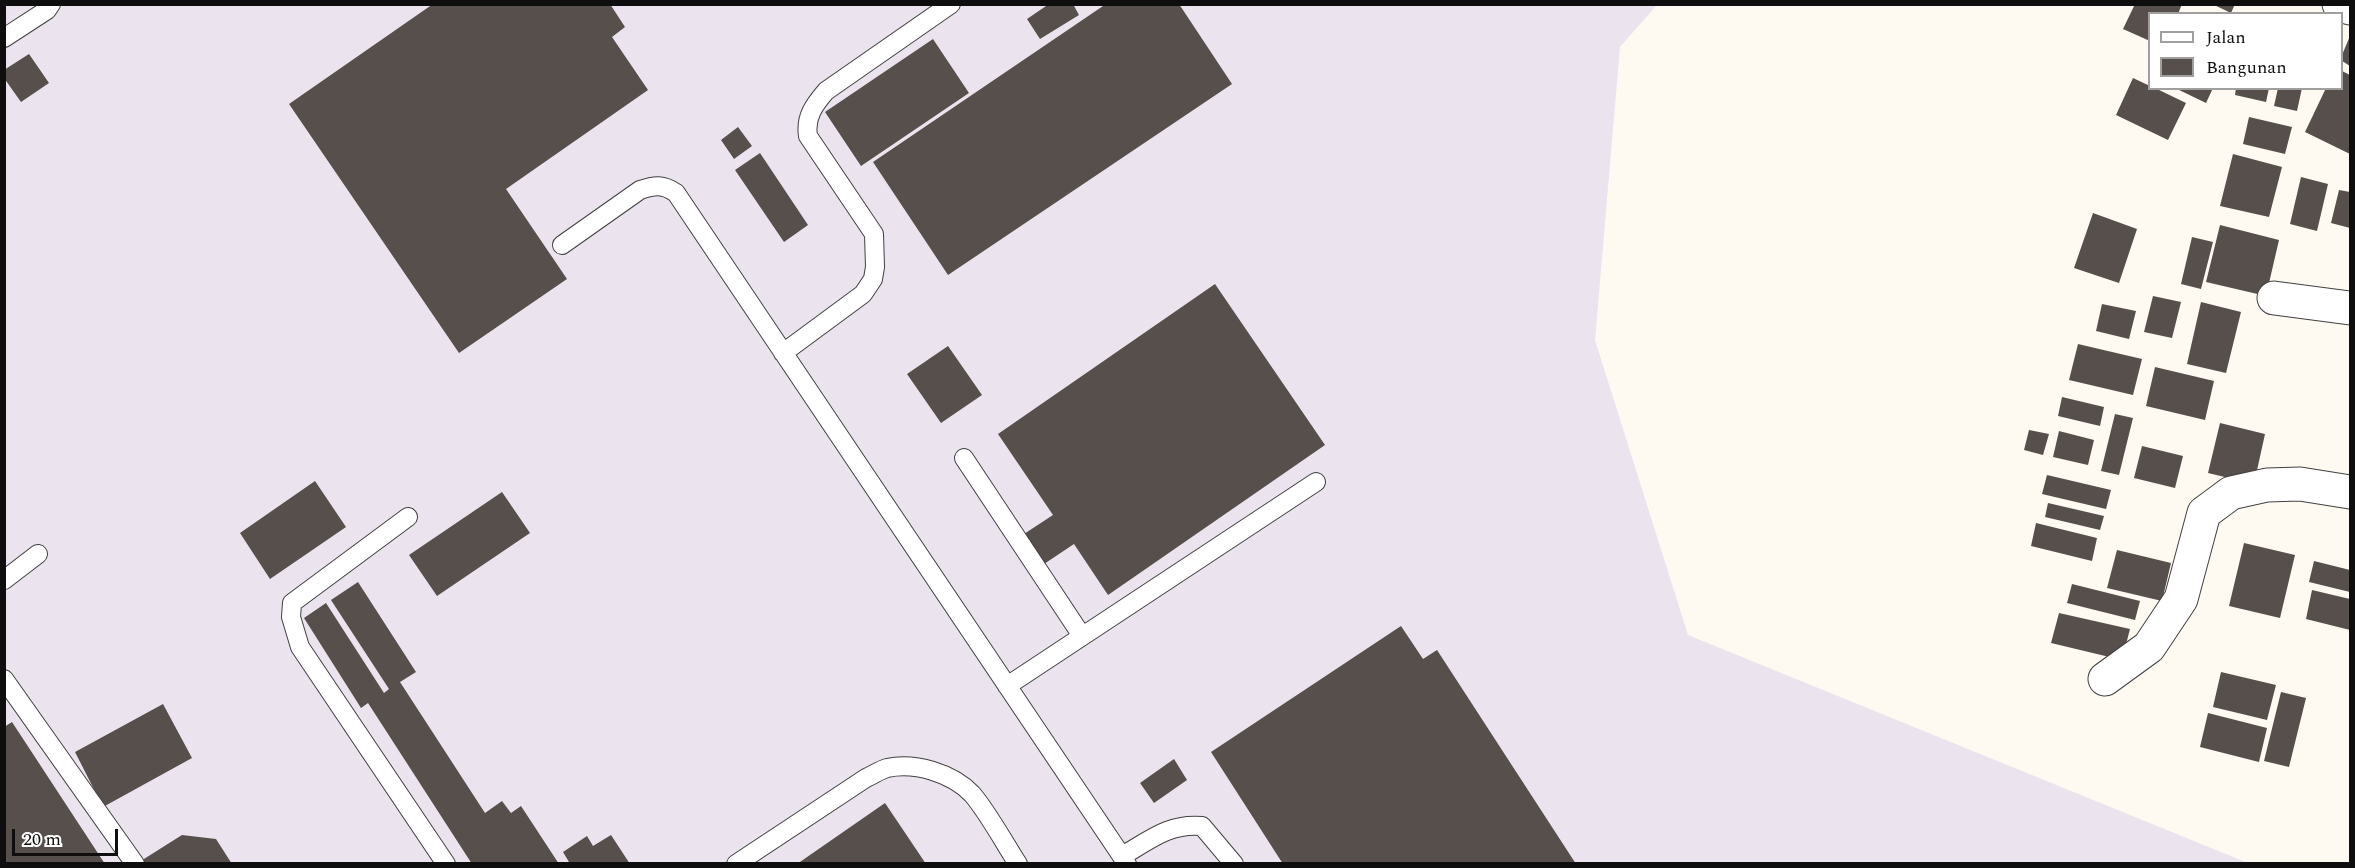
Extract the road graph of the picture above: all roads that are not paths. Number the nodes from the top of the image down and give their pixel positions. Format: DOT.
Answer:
graph roads {
  1 [pos="51,4"];
  2 [pos="951,4"];
  3 [pos="2339,4"];
  4 [pos="2350,8"];
  5 [pos="4,38"];
  6 [pos="562,245"];
  7 [pos="2274,298"];
  8 [pos="2350,308"];
  9 [pos="783,353"];
  10 [pos="964,458"];
  11 [pos="1316,482"];
  12 [pos="2350,492"];
  13 [pos="408,517"];
  14 [pos="38,554"];
  15 [pos="4,580"];
  16 [pos="1082,636"];
  17 [pos="4,679"];
  18 [pos="2104,679"];
  19 [pos="1007,686"];
  20 [pos="1125,860"];
  21 [pos="135,864"];
  22 [pos="446,864"];
  23 [pos="736,864"];
  24 [pos="1018,864"];
  25 [pos="1234,864"];
  1 -- 5 [label="lane"];
  2 -- 9 [label="lane"];
  3 -- 4 [label="street"];
  6 -- 9 [label="lane"];
  7 -- 8 [label="street"];
  9 -- 19 [label="lane"];
  10 -- 16 [label="lane"];
  11 -- 16 [label="lane"];
  12 -- 18 [label="street"];
  13 -- 22 [label="lane"];
  14 -- 15 [label="lane"];
  16 -- 19 [label="lane"];
  17 -- 21 [label="lane"];
  19 -- 20 [label="lane"];
  20 -- 25 [label="lane"];
  23 -- 24 [label="lane"];
}
